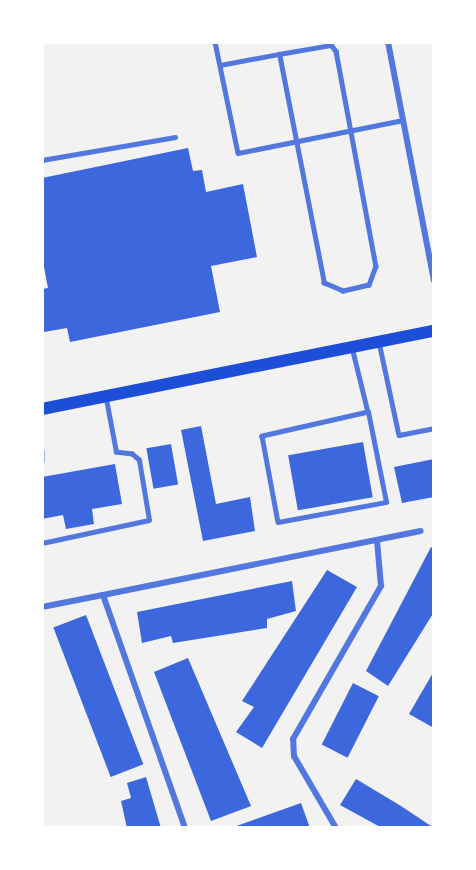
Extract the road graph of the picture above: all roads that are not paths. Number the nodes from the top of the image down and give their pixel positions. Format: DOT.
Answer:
graph roads {
  1 [pos="215,42"];
  2 [pos="388,42"];
  3 [pos="279,54"];
  4 [pos="220,65"];
  5 [pos="403,120"];
  6 [pos="348,132"];
  7 [pos="175,137"];
  8 [pos="296,142"];
  9 [pos="42,160"];
  10 [pos="434,281"];
  11 [pos="434,331"];
  12 [pos="379,342"];
  13 [pos="352,347"];
  14 [pos="105,396"];
  15 [pos="42,409"];
  16 [pos="368,411"];
  17 [pos="434,428"];
  18 [pos="42,451"];
  19 [pos="42,461"];
  20 [pos="421,531"];
  21 [pos="377,540"];
  22 [pos="42,543"];
  23 [pos="103,595"];
  24 [pos="42,607"];
  25 [pos="185,828"];
  26 [pos="336,828"];
  1 -- 4 [label="lane"];
  2 -- 5 [label="street"];
  3 -- 4 [label="lane"];
  3 -- 6 [label="lane"];
  3 -- 8 [label="lane"];
  4 -- 8 [label="lane"];
  5 -- 6 [label="lane"];
  5 -- 10 [label="street"];
  6 -- 8 [label="lane"];
  6 -- 8 [label="lane"];
  7 -- 9 [label="lane"];
  11 -- 12 [label="main road"];
  12 -- 13 [label="main road"];
  12 -- 17 [label="lane"];
  13 -- 14 [label="main road"];
  13 -- 16 [label="lane"];
  14 -- 15 [label="main road"];
  14 -- 22 [label="lane"];
  16 -- 16 [label="lane"];
  18 -- 19 [label="lane"];
  20 -- 21 [label="street"];
  21 -- 23 [label="street"];
  21 -- 26 [label="street"];
  23 -- 24 [label="street"];
  23 -- 25 [label="street"];
}
